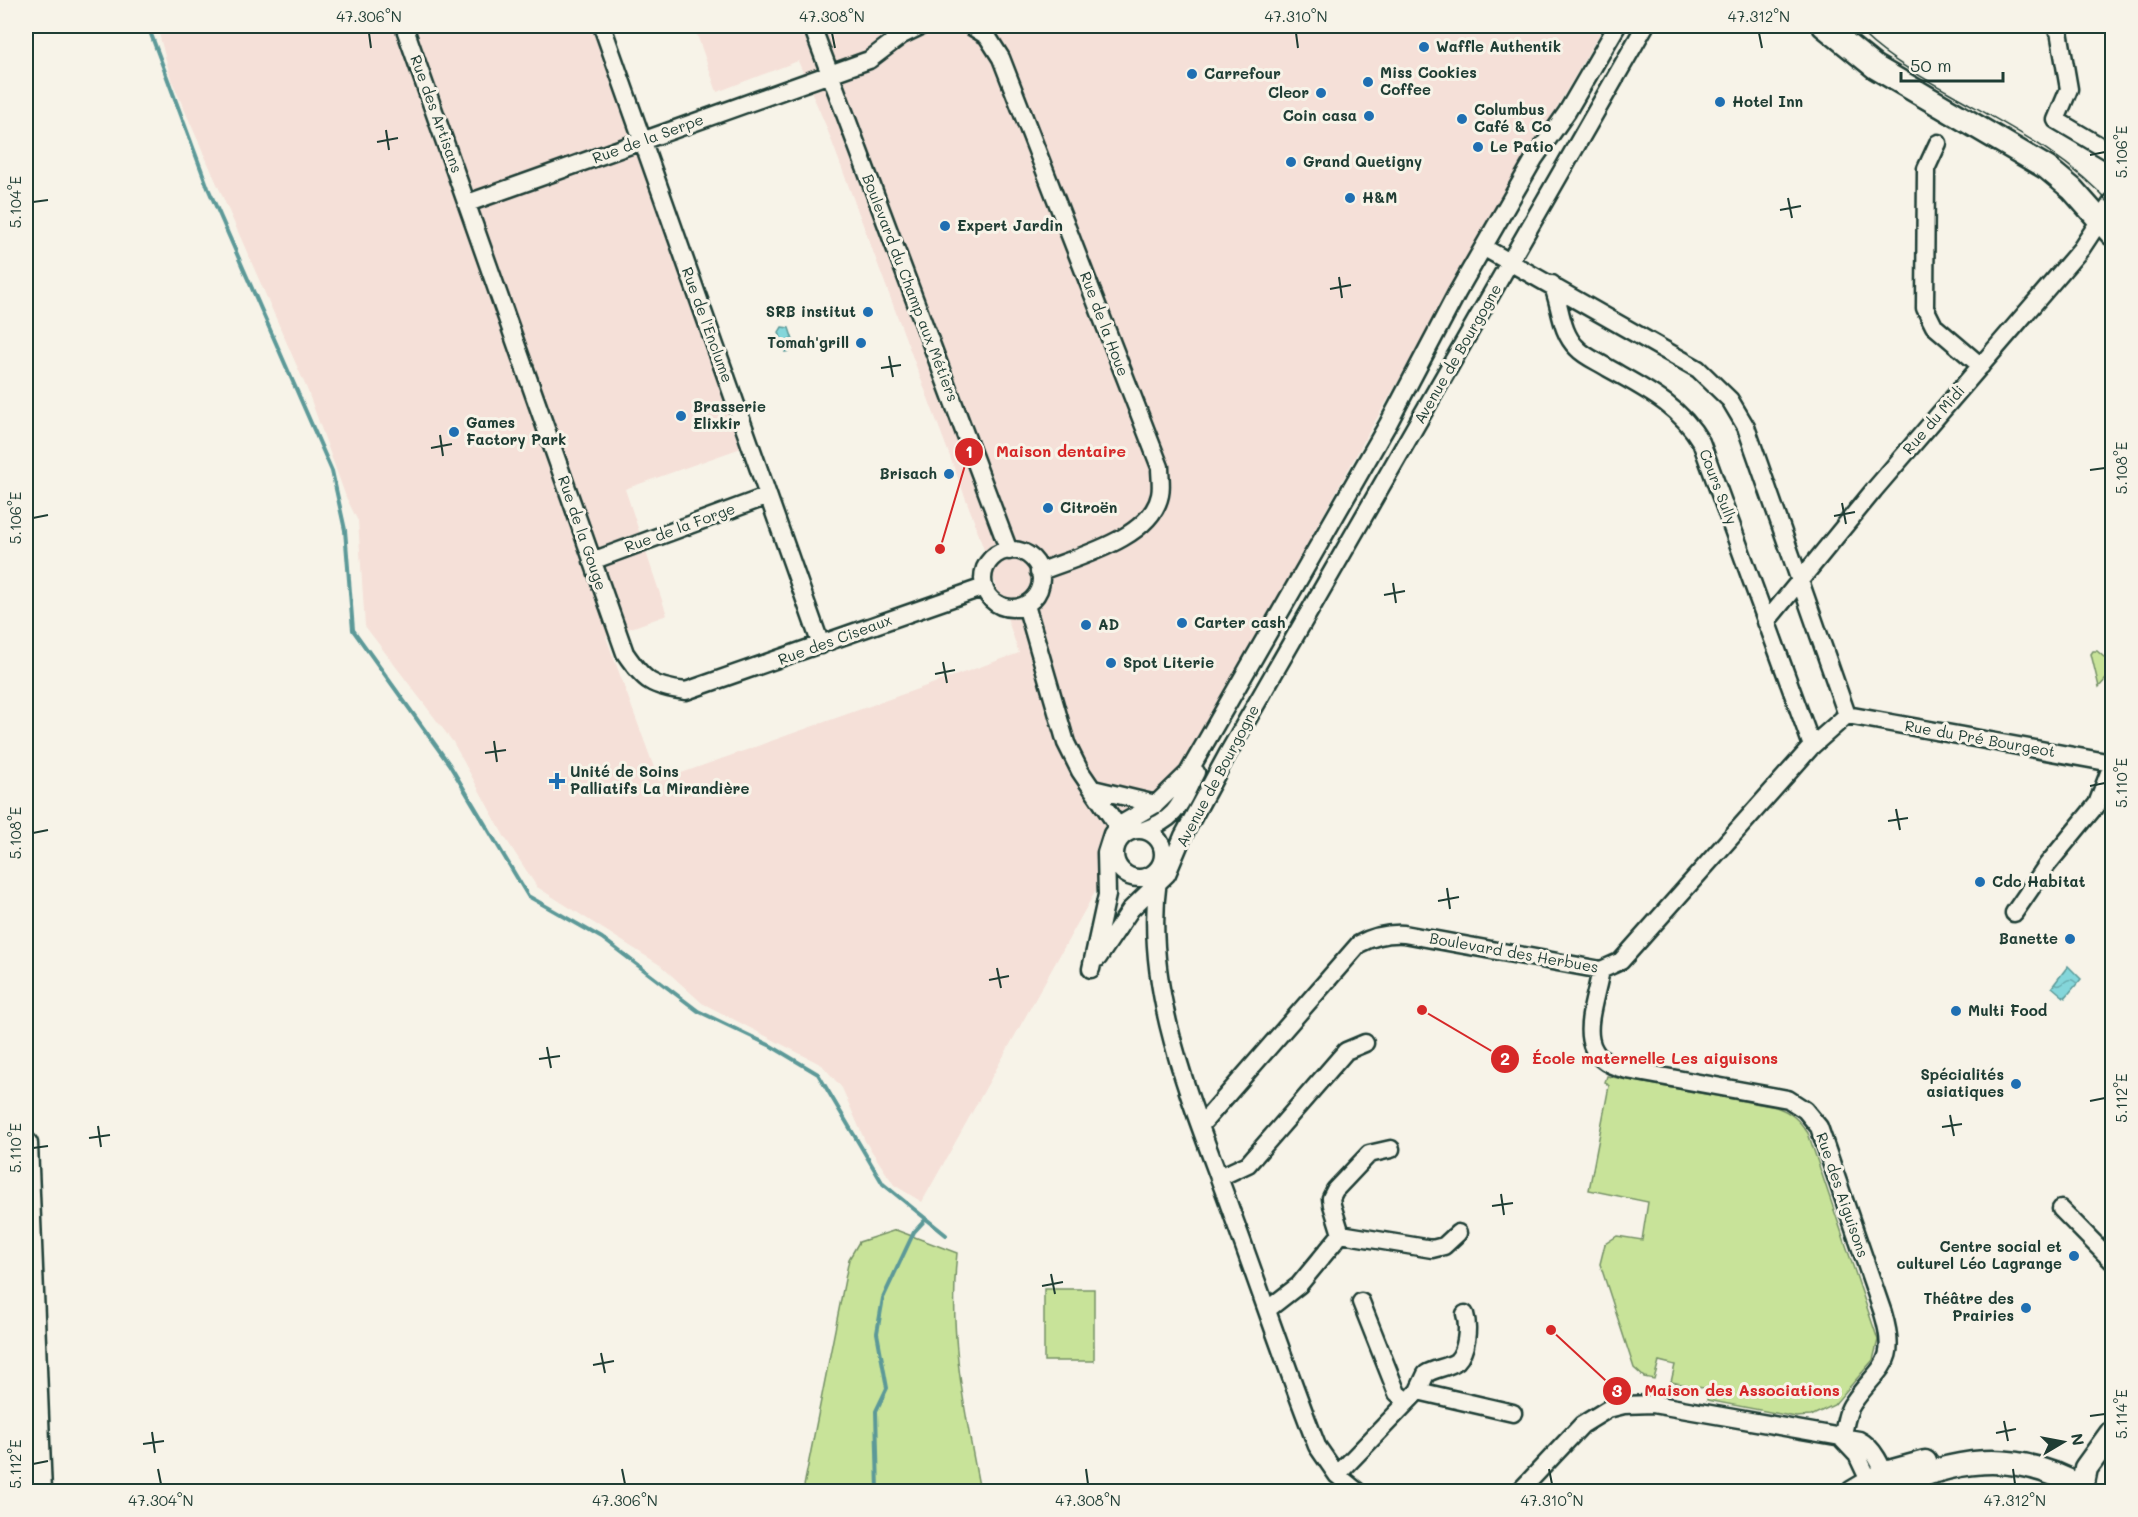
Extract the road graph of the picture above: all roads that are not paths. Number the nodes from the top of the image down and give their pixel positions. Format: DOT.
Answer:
graph roads {
  1 [pos="404,26"];
  2 [pos="602,26"];
  3 [pos="812,26"];
  4 [pos="921,26"];
  5 [pos="971,26"];
  6 [pos="1617,26"];
  7 [pos="1627,26"];
  8 [pos="1637,26"];
  9 [pos="1645,26"];
  10 [pos="2054,26"];
  11 [pos="1826,27"];
  12 [pos="828,73"];
  13 [pos="642,141"];
  14 [pos="1938,144"];
  15 [pos="2112,153"];
  16 [pos="468,203"];
  17 [pos="2108,218"];
  18 [pos="1501,257"];
  19 [pos="1552,284"];
  20 [pos="1981,366"];
  21 [pos="768,496"];
  22 [pos="1009,551"];
  23 [pos="592,561"];
  24 [pos="1039,572"];
  25 [pos="1800,580"];
  26 [pos="984,587"];
  27 [pos="1026,605"];
  28 [pos="1766,622"];
  29 [pos="821,645"];
  30 [pos="686,691"];
  31 [pos="1847,715"];
  32 [pos="1812,746"];
  33 [pos="2112,764"];
  34 [pos="1093,789"];
  35 [pos="1156,804"];
  36 [pos="1121,830"];
  37 [pos="1144,830"];
  38 [pos="1137,878"];
  39 [pos="1157,879"];
  40 [pos="2013,913"];
  41 [pos="1601,970"];
  42 [pos="1365,1043"];
  43 [pos="1201,1125"];
  44 [pos="26,1144"];
  45 [pos="1391,1149"];
  46 [pos="1220,1177"];
  47 [pos="2061,1209"];
  48 [pos="1458,1233"];
  49 [pos="1341,1234"];
  50 [pos="2112,1261"];
  51 [pos="1361,1302"];
  52 [pos="1267,1310"];
  53 [pos="1465,1314"];
  54 [pos="1412,1396"];
  55 [pos="1513,1413"];
  56 [pos="2112,1432"];
  57 [pos="1842,1438"];
  58 [pos="1337,1475"];
  59 [pos="2083,1482"];
  60 [pos="1876,1486"];
  61 [pos="40,1491"];
  62 [pos="1358,1491"];
  63 [pos="1519,1491"];
  1 -- 16 [label="street, Rue des Artisans"];
  2 -- 13 [label="street, Rue de l'Enclume"];
  3 -- 12 [label="street, Boulevard du Champ aux Métiers"];
  4 -- 12 [label="street"];
  5 -- 24 [label="street, Rue de la Houe"];
  6 -- 35 [label="street, Avenue de Bourgogne"];
  7 -- 18 [label="street, Avenue de Bourgogne"];
  8 -- 18 [label="street, Avenue de Bourgogne"];
  9 -- 18 [label="street, Avenue de Bourgogne"];
  10 -- 15 [label="street"];
  11 -- 17 [label="main road"];
  12 -- 13 [label="street, Rue de la Serpe"];
  12 -- 22 [label="street, Boulevard du Champ aux Métiers"];
  13 -- 16 [label="street, Rue de la Serpe"];
  13 -- 21 [label="street, Rue de l'Enclume"];
  14 -- 20 [label="street"];
  16 -- 23 [label="street, Rue de la Gouge"];
  17 -- 20 [label="street, Rue du Midi"];
  18 -- 19 [label="street"];
  18 -- 37 [label="street, Avenue de Bourgogne"];
  18 -- 39 [label="street, Avenue de Bourgogne"];
  18 -- 39 [label="street, Avenue de Bourgogne"];
  19 -- 25 [label="street"];
  19 -- 28 [label="street, Cours Sully"];
  20 -- 25 [label="street, Rue du Midi"];
  21 -- 23 [label="street, Rue de la Forge"];
  21 -- 29 [label="street, Rue de l'Enclume"];
  22 -- 24 [label="street"];
  22 -- 26 [label="street"];
  23 -- 30 [label="street, Rue de la Gouge"];
  24 -- 27 [label="street"];
  25 -- 28 [label="street, Rue du Midi"];
  25 -- 31 [label="street"];
  26 -- 27 [label="street"];
  26 -- 29 [label="street, Rue des Ciseaux"];
  27 -- 34 [label="street"];
  28 -- 32 [label="street, Cours Sully"];
  29 -- 30 [label="street, Rue des Ciseaux"];
  31 -- 32 [label="street, Boulevard des Herbues"];
  31 -- 33 [label="street, Rue du Pré Bourgeot"];
  32 -- 41 [label="street, Boulevard des Herbues"];
  33 -- 40 [label="street"];
  34 -- 35 [label="street"];
  34 -- 36 [label="street"];
  35 -- 36 [label="street, Avenue de Bourgogne"];
  36 -- 37 [label="street"];
  36 -- 38 [label="street"];
  36 -- 39 [label="street, Avenue de Bourgogne"];
  37 -- 39 [label="street"];
  38 -- 39 [label="street"];
  38 -- 39 [label="street"];
  39 -- 43 [label="street"];
  41 -- 43 [label="street, Boulevard des Herbues"];
  41 -- 57 [label="street, Rue des Aiguisons"];
  42 -- 46 [label="street"];
  43 -- 46 [label="street"];
  44 -- 61 [label="main road"];
  45 -- 49 [label="street"];
  46 -- 52 [label="street"];
  47 -- 50 [label="street"];
  48 -- 49 [label="street"];
  49 -- 52 [label="street"];
  51 -- 54 [label="street"];
  52 -- 58 [label="street"];
  53 -- 54 [label="street"];
  54 -- 55 [label="street"];
  54 -- 58 [label="street"];
  56 -- 59 [label="main road"];
  57 -- 60 [label="street"];
  57 -- 63 [label="street"];
  58 -- 62 [label="street"];
  59 -- 60 [label="main road"];
}
